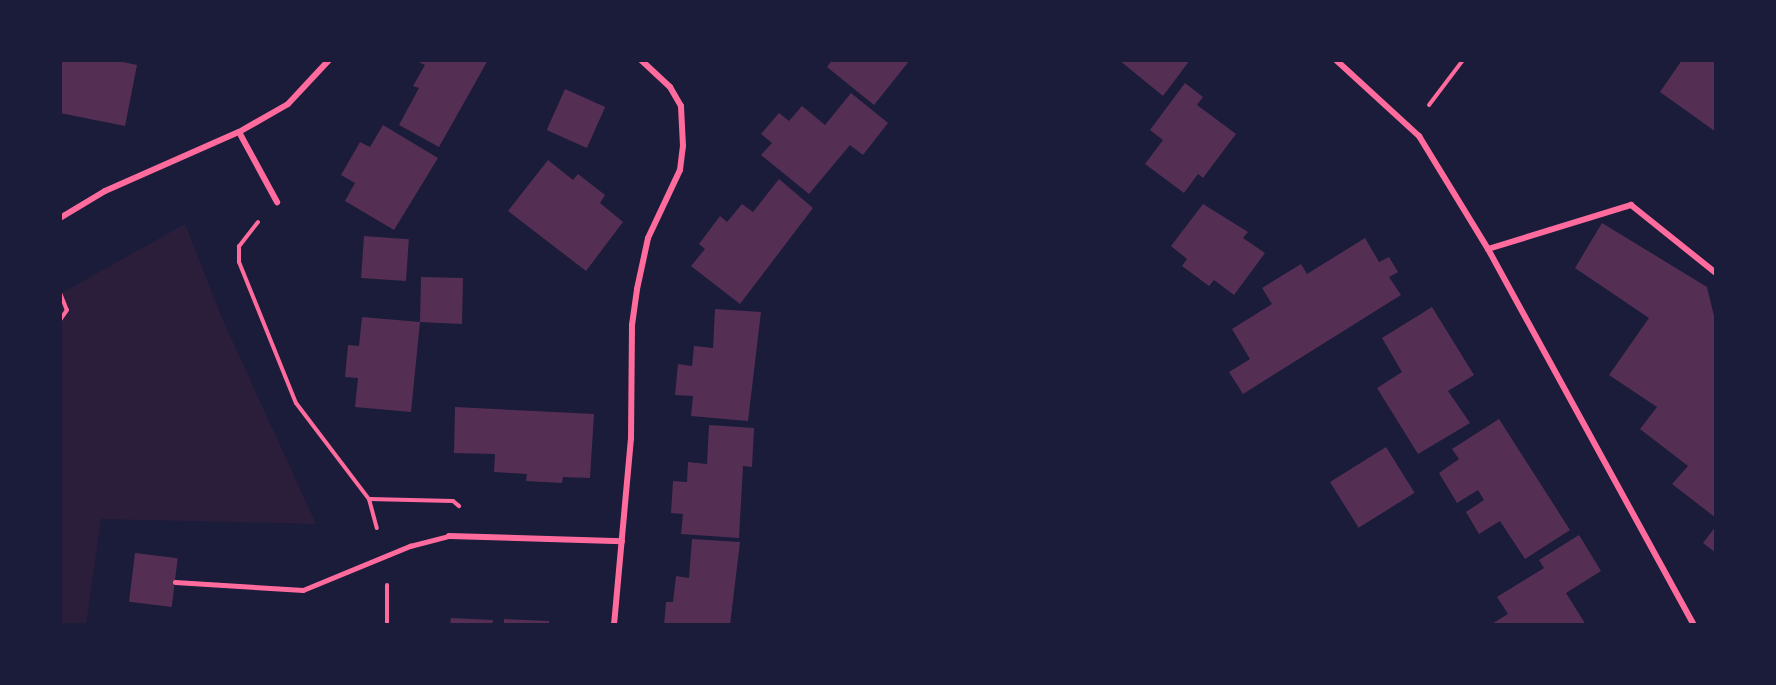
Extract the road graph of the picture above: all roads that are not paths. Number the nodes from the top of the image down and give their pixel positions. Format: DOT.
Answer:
graph roads {
  1 [pos="329,60"];
  2 [pos="641,60"];
  3 [pos="1336,60"];
  4 [pos="239,132"];
  5 [pos="277,202"];
  6 [pos="60,218"];
  7 [pos="1488,249"];
  8 [pos="1716,273"];
  9 [pos="449,536"];
  10 [pos="622,541"];
  11 [pos="175,582"];
  12 [pos="614,625"];
  13 [pos="1694,625"];
  1 -- 4 [label="street"];
  2 -- 10 [label="street"];
  3 -- 7 [label="street"];
  4 -- 5 [label="street"];
  4 -- 6 [label="street"];
  7 -- 8 [label="street"];
  7 -- 13 [label="street"];
  9 -- 10 [label="street"];
  9 -- 11 [label="lane"];
  10 -- 12 [label="street"];
}
